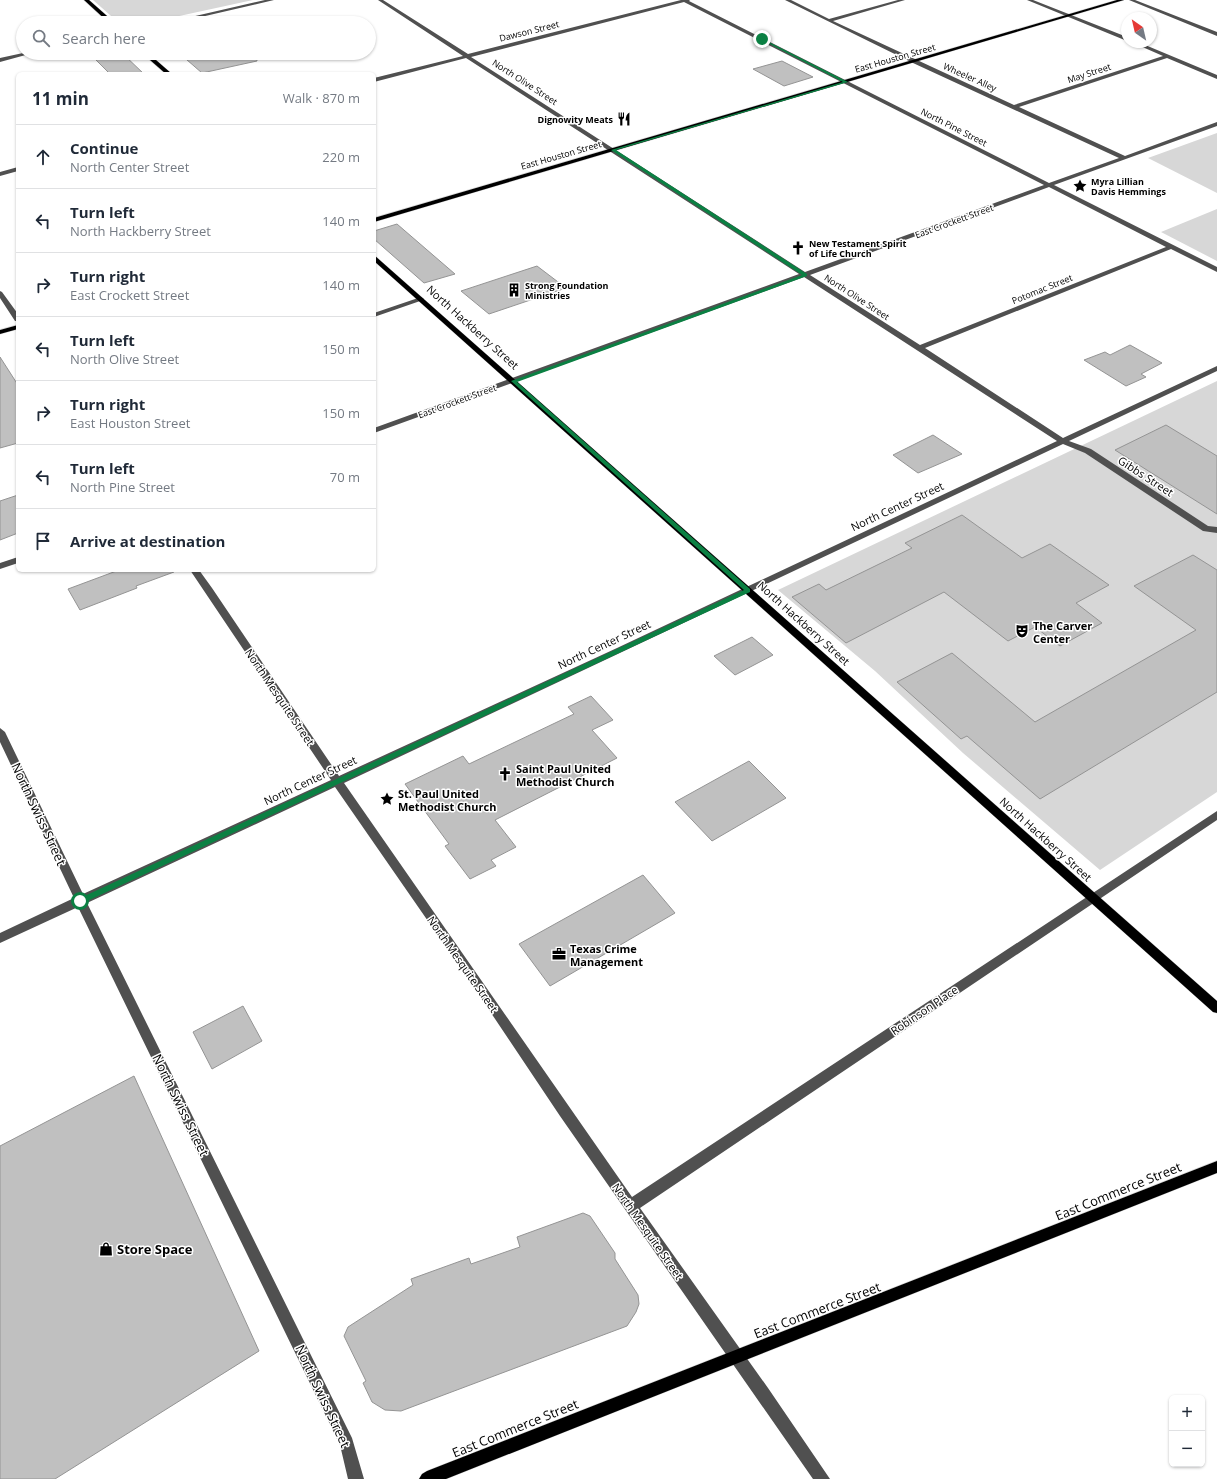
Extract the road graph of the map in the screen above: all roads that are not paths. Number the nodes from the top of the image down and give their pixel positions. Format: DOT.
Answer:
graph roads {
  1 [pos="86,0"];
  2 [pos="272,0"];
  3 [pos="380,0"];
  4 [pos="685,0"];
  5 [pos="787,0"];
  6 [pos="903,0"];
  7 [pos="1029,0"];
  8 [pos="1122,0"];
  9 [pos="1131,0"];
  10 [pos="104,16"];
  11 [pos="200,16"];
  12 [pos="1069,16"];
  13 [pos="830,20"];
  14 [pos="1217,34"];
  15 [pos="1121,37"];
  16 [pos="1149,48"];
  17 [pos="16,56"];
  18 [pos="468,56"];
  19 [pos="1168,56"];
  20 [pos="0,60"];
  21 [pos="153,60"];
  22 [pos="915,62"];
  23 [pos="167,72"];
  24 [pos="1217,77"];
  25 [pos="376,79"];
  26 [pos="846,82"];
  27 [pos="1015,107"];
  28 [pos="1217,124"];
  29 [pos="613,150"];
  30 [pos="1125,158"];
  31 [pos="16,170"];
  32 [pos="0,174"];
  33 [pos="1050,185"];
  34 [pos="376,219"];
  35 [pos="1172,247"];
  36 [pos="376,259"];
  37 [pos="1217,270"];
  38 [pos="806,275"];
  39 [pos="0,293"];
  40 [pos="421,299"];
  41 [pos="376,314"];
  42 [pos="16,316"];
  43 [pos="16,327"];
  44 [pos="0,332"];
  45 [pos="919,348"];
  46 [pos="1217,368"];
  47 [pos="514,381"];
  48 [pos="376,430"];
  49 [pos="1062,441"];
  50 [pos="1217,530"];
  51 [pos="16,561"];
  52 [pos="0,566"];
  53 [pos="195,572"];
  54 [pos="748,590"];
  55 [pos="0,732"];
  56 [pos="336,781"];
  57 [pos="1217,814"];
  58 [pos="1092,897"];
  59 [pos="80,901"];
  60 [pos="0,938"];
  61 [pos="1217,1008"];
  62 [pos="1217,1167"];
  63 [pos="631,1206"];
  64 [pos="736,1357"];
  65 [pos="356,1479"];
  66 [pos="427,1479"];
  67 [pos="822,1479"];
  1 -- 10 [label="main road"];
  2 -- 11 [label="street"];
  3 -- 18 [label="street, North Olive Street"];
  4 -- 18 [label="street, Dawson Street"];
  4 -- 26 [label="street, North Pine Street"];
  5 -- 13 [label="street, Wheeler Alley"];
  6 -- 13 [label="street"];
  7 -- 12 [label="street"];
  8 -- 12 [label="main road, East Houston Street"];
  9 -- 14 [label="street"];
  12 -- 15 [label="street"];
  12 -- 22 [label="main road, East Houston Street"];
  13 -- 22 [label="street, Wheeler Alley"];
  16 -- 19 [label="street"];
  17 -- 20 [label="street"];
  18 -- 25 [label="street, Dawson Street"];
  18 -- 29 [label="street, North Olive Street"];
  19 -- 24 [label="street"];
  19 -- 27 [label="street, May Street"];
  21 -- 23 [label="main road"];
  22 -- 26 [label="main road, East Houston Street"];
  22 -- 27 [label="street, Wheeler Alley"];
  26 -- 29 [label="main road, East Houston Street"];
  26 -- 33 [label="street, North Pine Street"];
  27 -- 30 [label="street, Wheeler Alley"];
  28 -- 30 [label="street, East Crockett Street"];
  29 -- 34 [label="main road, East Houston Street"];
  29 -- 38 [label="street, North Olive Street"];
  30 -- 33 [label="street, East Crockett Street"];
  31 -- 32 [label="street"];
  33 -- 35 [label="street, North Pine Street"];
  33 -- 38 [label="street, East Crockett Street"];
  35 -- 37 [label="street, North Pine Street"];
  35 -- 45 [label="street, Potomac Street"];
  36 -- 40 [label="main road, North Hackberry Street"];
  38 -- 45 [label="street, North Olive Street"];
  38 -- 47 [label="street, East Crockett Street"];
  39 -- 42 [label="street"];
  40 -- 41 [label="street"];
  40 -- 47 [label="main road, North Hackberry Street"];
  43 -- 44 [label="main road"];
  45 -- 49 [label="street, North Olive Street"];
  46 -- 49 [label="street, North Center Street"];
  47 -- 48 [label="street, East Crockett Street"];
  47 -- 54 [label="main road, North Hackberry Street"];
  49 -- 50 [label="street, Gibbs Street"];
  49 -- 54 [label="street, North Center Street"];
  51 -- 52 [label="street"];
  53 -- 56 [label="street, North Mesquite Street"];
  54 -- 56 [label="street, North Center Street"];
  54 -- 58 [label="main road, North Hackberry Street"];
  55 -- 59 [label="street, North Swiss Street"];
  56 -- 59 [label="street, North Center Street"];
  56 -- 63 [label="street, North Mesquite Street"];
  57 -- 58 [label="street, Robinson Place"];
  58 -- 61 [label="main road, North Hackberry Street"];
  58 -- 63 [label="street, Robinson Place"];
  59 -- 60 [label="street, North Center Street"];
  59 -- 65 [label="street, North Swiss Street"];
  62 -- 64 [label="main road, East Commerce Street"];
  63 -- 64 [label="street, North Mesquite Street"];
  64 -- 66 [label="main road, East Commerce Street"];
  64 -- 67 [label="street, North Mesquite Street"];
}
